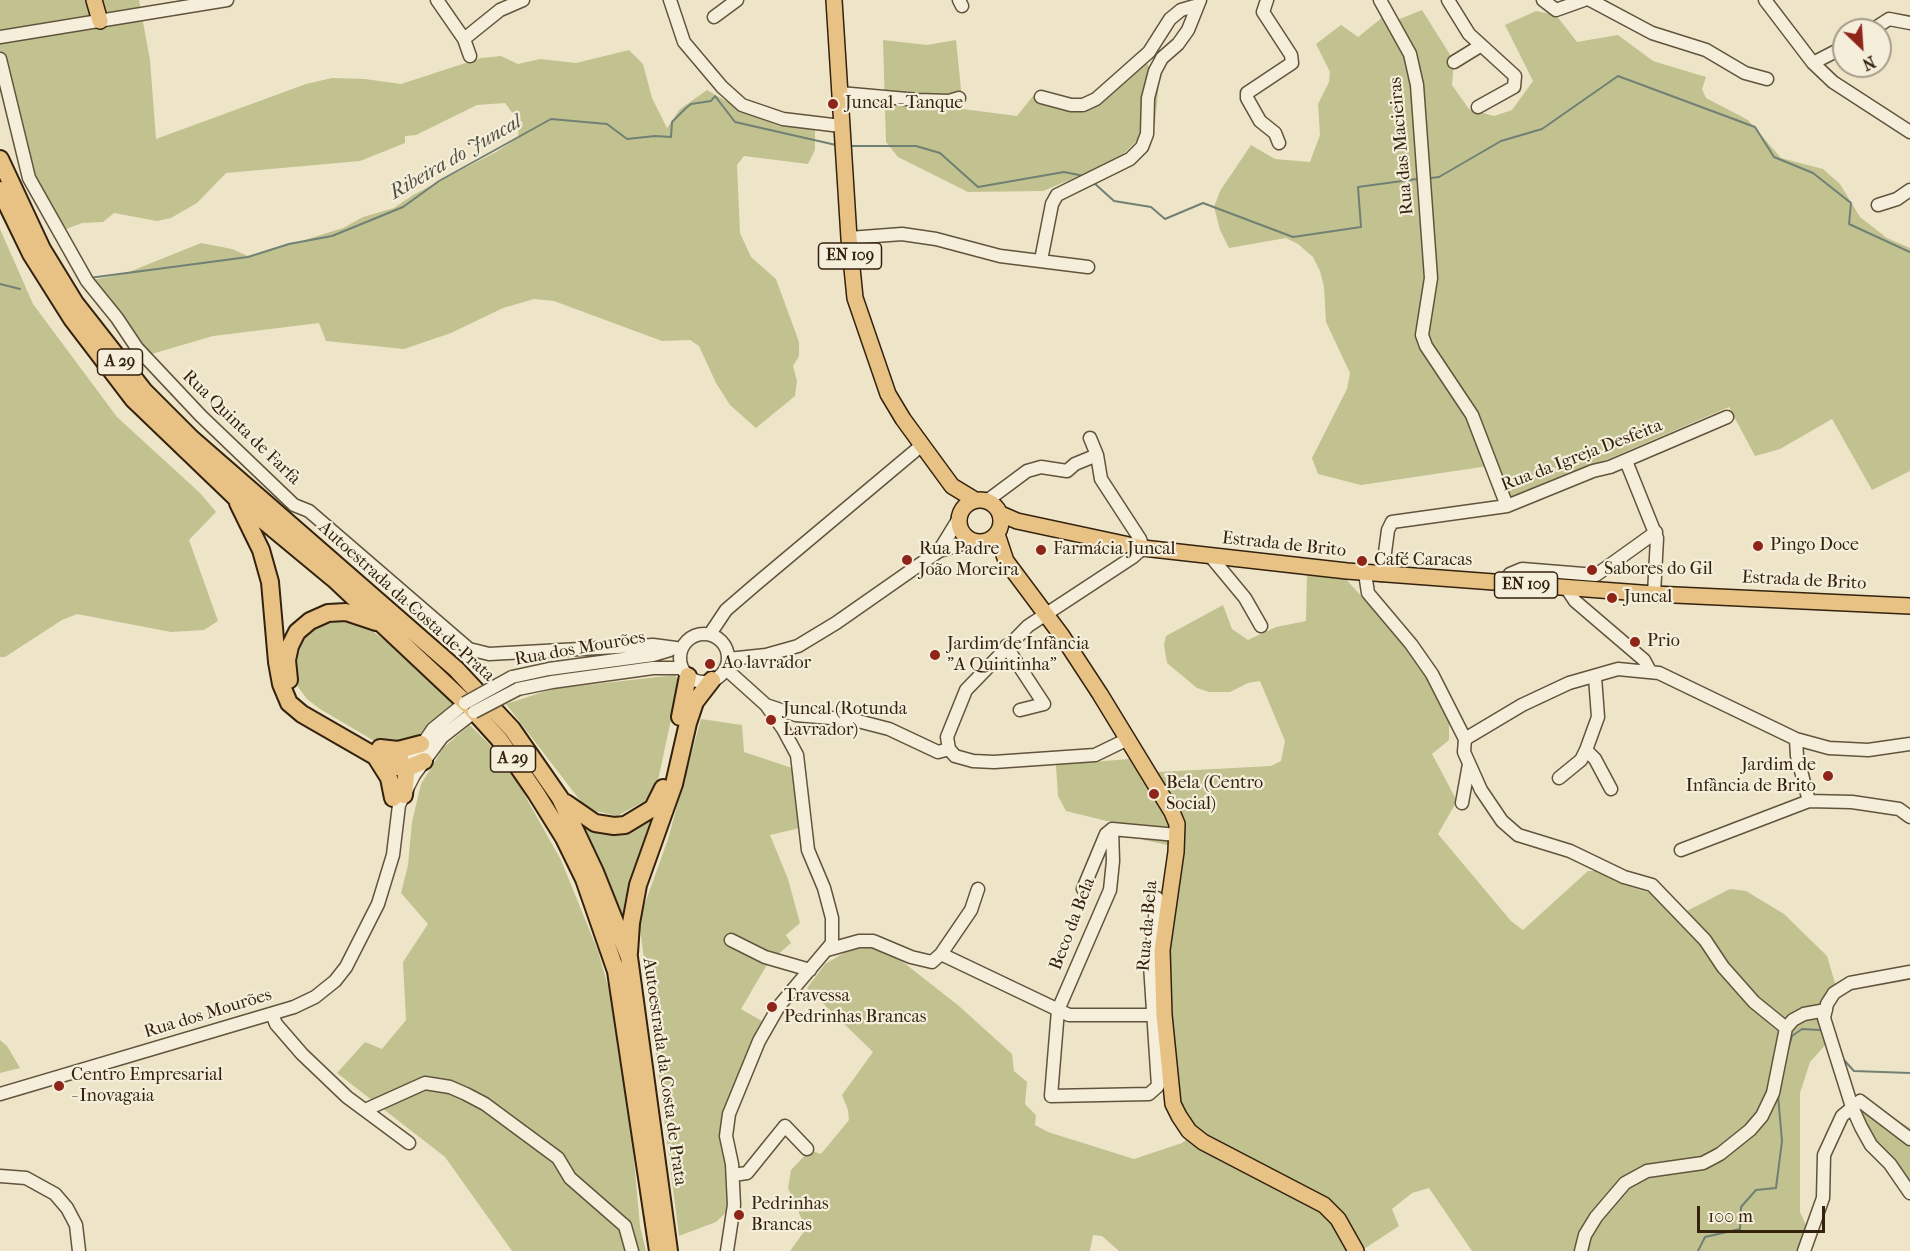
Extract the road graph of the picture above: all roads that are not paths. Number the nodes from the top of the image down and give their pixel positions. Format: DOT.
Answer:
graph roads {
  1 [pos="94,0"];
  2 [pos="227,0"];
  3 [pos="437,0"];
  4 [pos="523,0"];
  5 [pos="670,0"];
  6 [pos="737,0"];
  7 [pos="834,0"];
  8 [pos="1267,0"];
  9 [pos="1380,0"];
  10 [pos="1448,0"];
  11 [pos="1543,0"];
  12 [pos="1584,0"];
  13 [pos="1590,0"];
  14 [pos="1765,0"];
  15 [pos="1199,2"];
  16 [pos="714,17"];
  17 [pos="1892,20"];
  18 [pos="100,21"];
  19 [pos="1910,23"];
  20 [pos="0,37"];
  21 [pos="464,39"];
  22 [pos="1480,46"];
  23 [pos="1832,53"];
  24 [pos="470,56"];
  25 [pos="0,59"];
  26 [pos="1454,62"];
  27 [pos="1813,63"];
  28 [pos="1767,80"];
  29 [pos="840,93"];
  30 [pos="1041,97"];
  31 [pos="959,98"];
  32 [pos="1479,107"];
  33 [pos="841,126"];
  34 [pos="1910,132"];
  35 [pos="1279,142"];
  36 [pos="0,159"];
  37 [pos="0,190"];
  38 [pos="1910,190"];
  39 [pos="1878,205"];
  40 [pos="849,238"];
  41 [pos="1041,260"];
  42 [pos="1088,267"];
  43 [pos="1727,417"];
  44 [pos="1090,438"];
  45 [pos="922,445"];
  46 [pos="1097,455"];
  47 [pos="1626,461"];
  48 [pos="952,486"];
  49 [pos="235,497"];
  50 [pos="1507,506"];
  51 [pos="993,514"];
  52 [pos="959,517"];
  53 [pos="1656,532"];
  54 [pos="976,541"];
  55 [pos="1143,548"];
  56 [pos="939,551"];
  57 [pos="1211,557"];
  58 [pos="1006,561"];
  59 [pos="1365,573"];
  60 [pos="1382,575"];
  61 [pos="1509,584"];
  62 [pos="1567,589"];
  63 [pos="1654,594"];
  64 [pos="1910,606"];
  65 [pos="1045,614"];
  66 [pos="381,624"];
  67 [pos="1261,626"];
  68 [pos="710,634"];
  69 [pos="1006,646"];
  70 [pos="679,647"];
  71 [pos="727,664"];
  72 [pos="1650,671"];
  73 [pos="685,672"];
  74 [pos="1595,676"];
  75 [pos="712,680"];
  76 [pos="766,705"];
  77 [pos="1020,710"];
  78 [pos="796,715"];
  79 [pos="783,729"];
  80 [pos="437,733"];
  81 [pos="1128,739"];
  82 [pos="1465,739"];
  83 [pos="1796,739"];
  84 [pos="421,744"];
  85 [pos="1910,744"];
  86 [pos="949,749"];
  87 [pos="1586,750"];
  88 [pos="377,752"];
  89 [pos="424,761"];
  90 [pos="1468,764"];
  91 [pos="405,768"];
  92 [pos="1559,778"];
  93 [pos="1611,789"];
  94 [pos="398,797"];
  95 [pos="560,798"];
  96 [pos="1809,801"];
  97 [pos="1462,803"];
  98 [pos="1910,817"];
  99 [pos="1112,829"];
  100 [pos="1177,835"];
  101 [pos="1682,850"];
  102 [pos="978,889"];
  103 [pos="1083,889"];
  104 [pos="1157,898"];
  105 [pos="731,940"];
  106 [pos="826,950"];
  107 [pos="941,954"];
  108 [pos="629,957"];
  109 [pos="810,970"];
  110 [pos="1910,972"];
  111 [pos="1058,1010"];
  112 [pos="1826,1010"];
  113 [pos="272,1014"];
  114 [pos="1158,1015"];
  115 [pos="1786,1028"];
  116 [pos="1155,1091"];
  117 [pos="0,1094"];
  118 [pos="1852,1107"];
  119 [pos="364,1110"];
  120 [pos="1910,1139"];
  121 [pos="409,1143"];
  122 [pos="807,1149"];
  123 [pos="733,1174"];
  124 [pos="0,1176"];
  125 [pos="1910,1193"];
  126 [pos="79,1251"];
  127 [pos="632,1251"];
  128 [pos="658,1251"];
  129 [pos="669,1251"];
  130 [pos="727,1251"];
  131 [pos="1356,1251"];
  132 [pos="1581,1251"];
  133 [pos="1804,1251"];
  1 -- 18 [label="main road"];
  2 -- 18 [label="street"];
  3 -- 21 [label="street"];
  4 -- 21 [label="street"];
  5 -- 33 [label="street"];
  6 -- 16 [label="street"];
  7 -- 29 [label="main road, EN 109"];
  8 -- 35 [label="street"];
  9 -- 50 [label="street, Rua das Macieiras"];
  10 -- 22 [label="street"];
  11 -- 12 [label="street"];
  13 -- 28 [label="street"];
  14 -- 27 [label="street"];
  15 -- 30 [label="street"];
  15 -- 41 [label="street"];
  17 -- 19 [label="street"];
  18 -- 20 [label="street"];
  21 -- 24 [label="street"];
  22 -- 26 [label="street"];
  22 -- 32 [label="street"];
  23 -- 27 [label="street"];
  25 -- 70 [label="street, Rua Quinta de Farfa"];
  27 -- 34 [label="street"];
  29 -- 31 [label="street"];
  29 -- 33 [label="main road, EN 109"];
  33 -- 40 [label="main road, EN 109"];
  36 -- 95 [label="highway, Autoestrada da Costa de Prata / A 29"];
  37 -- 49 [label="highway, Autoestrada da Costa de Prata / A 29"];
  38 -- 39 [label="street"];
  40 -- 41 [label="street"];
  40 -- 45 [label="main road, EN 109"];
  41 -- 42 [label="street"];
  43 -- 47 [label="street, Rua da Igreja Desfeita"];
  44 -- 46 [label="street"];
  45 -- 48 [label="main road, EN 109"];
  45 -- 68 [label="street"];
  46 -- 51 [label="street"];
  46 -- 55 [label="street"];
  47 -- 50 [label="street, Rua da Igreja Desfeita"];
  47 -- 53 [label="street"];
  48 -- 51 [label="main road, EN 109"];
  48 -- 52 [label="main road, EN 109"];
  49 -- 66 [label="highway, Autoestrada da Costa de Prata / A 29"];
  49 -- 88 [label="highway"];
  50 -- 60 [label="street, Rua da Igreja Desfeita"];
  51 -- 52 [label="main road, EN 109"];
  51 -- 54 [label="main road, EN 109"];
  51 -- 55 [label="main road, Estrada de Brito / EN 109"];
  51 -- 58 [label="main road, Rua da Bela"];
  52 -- 54 [label="main road, EN 109"];
  52 -- 56 [label="street"];
  53 -- 61 [label="street"];
  53 -- 63 [label="street"];
  54 -- 56 [label="street"];
  54 -- 58 [label="main road, Rua da Bela"];
  55 -- 57 [label="main road, Estrada de Brito / EN 109"];
  55 -- 65 [label="street"];
  56 -- 71 [label="street"];
  57 -- 59 [label="main road, Estrada de Brito / EN 109"];
  57 -- 67 [label="street"];
  58 -- 65 [label="main road, Rua da Bela"];
  59 -- 60 [label="main road, Estrada de Brito / EN 109"];
  59 -- 82 [label="street"];
  60 -- 61 [label="main road, Estrada de Brito / EN 109"];
  61 -- 62 [label="main road, Estrada de Brito / EN 109"];
  62 -- 63 [label="main road, Estrada de Brito / EN 109"];
  62 -- 72 [label="street"];
  63 -- 64 [label="main road, Estrada de Brito / EN 109"];
  65 -- 69 [label="street"];
  65 -- 81 [label="main road, Rua da Bela"];
  66 -- 88 [label="highway"];
  66 -- 128 [label="highway, Autoestrada da Costa de Prata / A 29"];
  68 -- 70 [label="street"];
  68 -- 71 [label="street"];
  69 -- 77 [label="street"];
  69 -- 86 [label="street"];
  70 -- 73 [label="street"];
  70 -- 80 [label="street, Rua dos Mourões, bridge"];
  71 -- 75 [label="street"];
  71 -- 76 [label="street"];
  72 -- 74 [label="street"];
  72 -- 83 [label="street"];
  73 -- 75 [label="street"];
  73 -- 80 [label="street, Rua dos Mourões, bridge"];
  73 -- 95 [label="highway"];
  74 -- 82 [label="street"];
  74 -- 87 [label="street"];
  75 -- 108 [label="highway"];
  76 -- 78 [label="street"];
  76 -- 79 [label="street"];
  78 -- 79 [label="street"];
  78 -- 86 [label="street"];
  79 -- 106 [label="street"];
  80 -- 84 [label="street, Rua dos Mourões"];
  80 -- 89 [label="street, Rua dos Mourões"];
  81 -- 86 [label="street"];
  81 -- 100 [label="main road, Rua da Bela"];
  82 -- 90 [label="street"];
  83 -- 85 [label="street"];
  83 -- 96 [label="street"];
  84 -- 88 [label="highway"];
  84 -- 91 [label="street, Rua dos Mourões"];
  87 -- 92 [label="street"];
  87 -- 93 [label="street"];
  88 -- 91 [label="highway"];
  88 -- 94 [label="highway"];
  89 -- 91 [label="highway"];
  89 -- 94 [label="street, Rua dos Mourões"];
  90 -- 97 [label="street"];
  90 -- 115 [label="street"];
  91 -- 94 [label="highway"];
  94 -- 113 [label="street, Rua dos Mourões"];
  95 -- 108 [label="highway, Autoestrada da Costa de Prata / A 29"];
  96 -- 98 [label="street"];
  96 -- 101 [label="street"];
  99 -- 100 [label="street"];
  99 -- 103 [label="street"];
  99 -- 111 [label="street, Beco da Bela"];
  100 -- 114 [label="main road, Rua da Bela"];
  102 -- 107 [label="street"];
  104 -- 114 [label="street, Rua da Bela"];
  105 -- 109 [label="street"];
  106 -- 107 [label="street"];
  106 -- 109 [label="street"];
  107 -- 111 [label="street"];
  108 -- 129 [label="highway, Autoestrada da Costa de Prata / A 29"];
  109 -- 123 [label="street"];
  110 -- 112 [label="street"];
  111 -- 114 [label="street"];
  111 -- 116 [label="street, Beco da Bela"];
  112 -- 115 [label="street"];
  112 -- 118 [label="street"];
  113 -- 117 [label="street, Rua dos Mourões"];
  113 -- 119 [label="street"];
  114 -- 116 [label="street, Rua da Bela"];
  114 -- 131 [label="main road, Rua da Bela"];
  115 -- 132 [label="street"];
  118 -- 120 [label="street"];
  118 -- 125 [label="street"];
  118 -- 133 [label="street"];
  119 -- 121 [label="street"];
  119 -- 127 [label="street"];
  122 -- 123 [label="street"];
  123 -- 130 [label="street"];
  124 -- 126 [label="street"];
}
